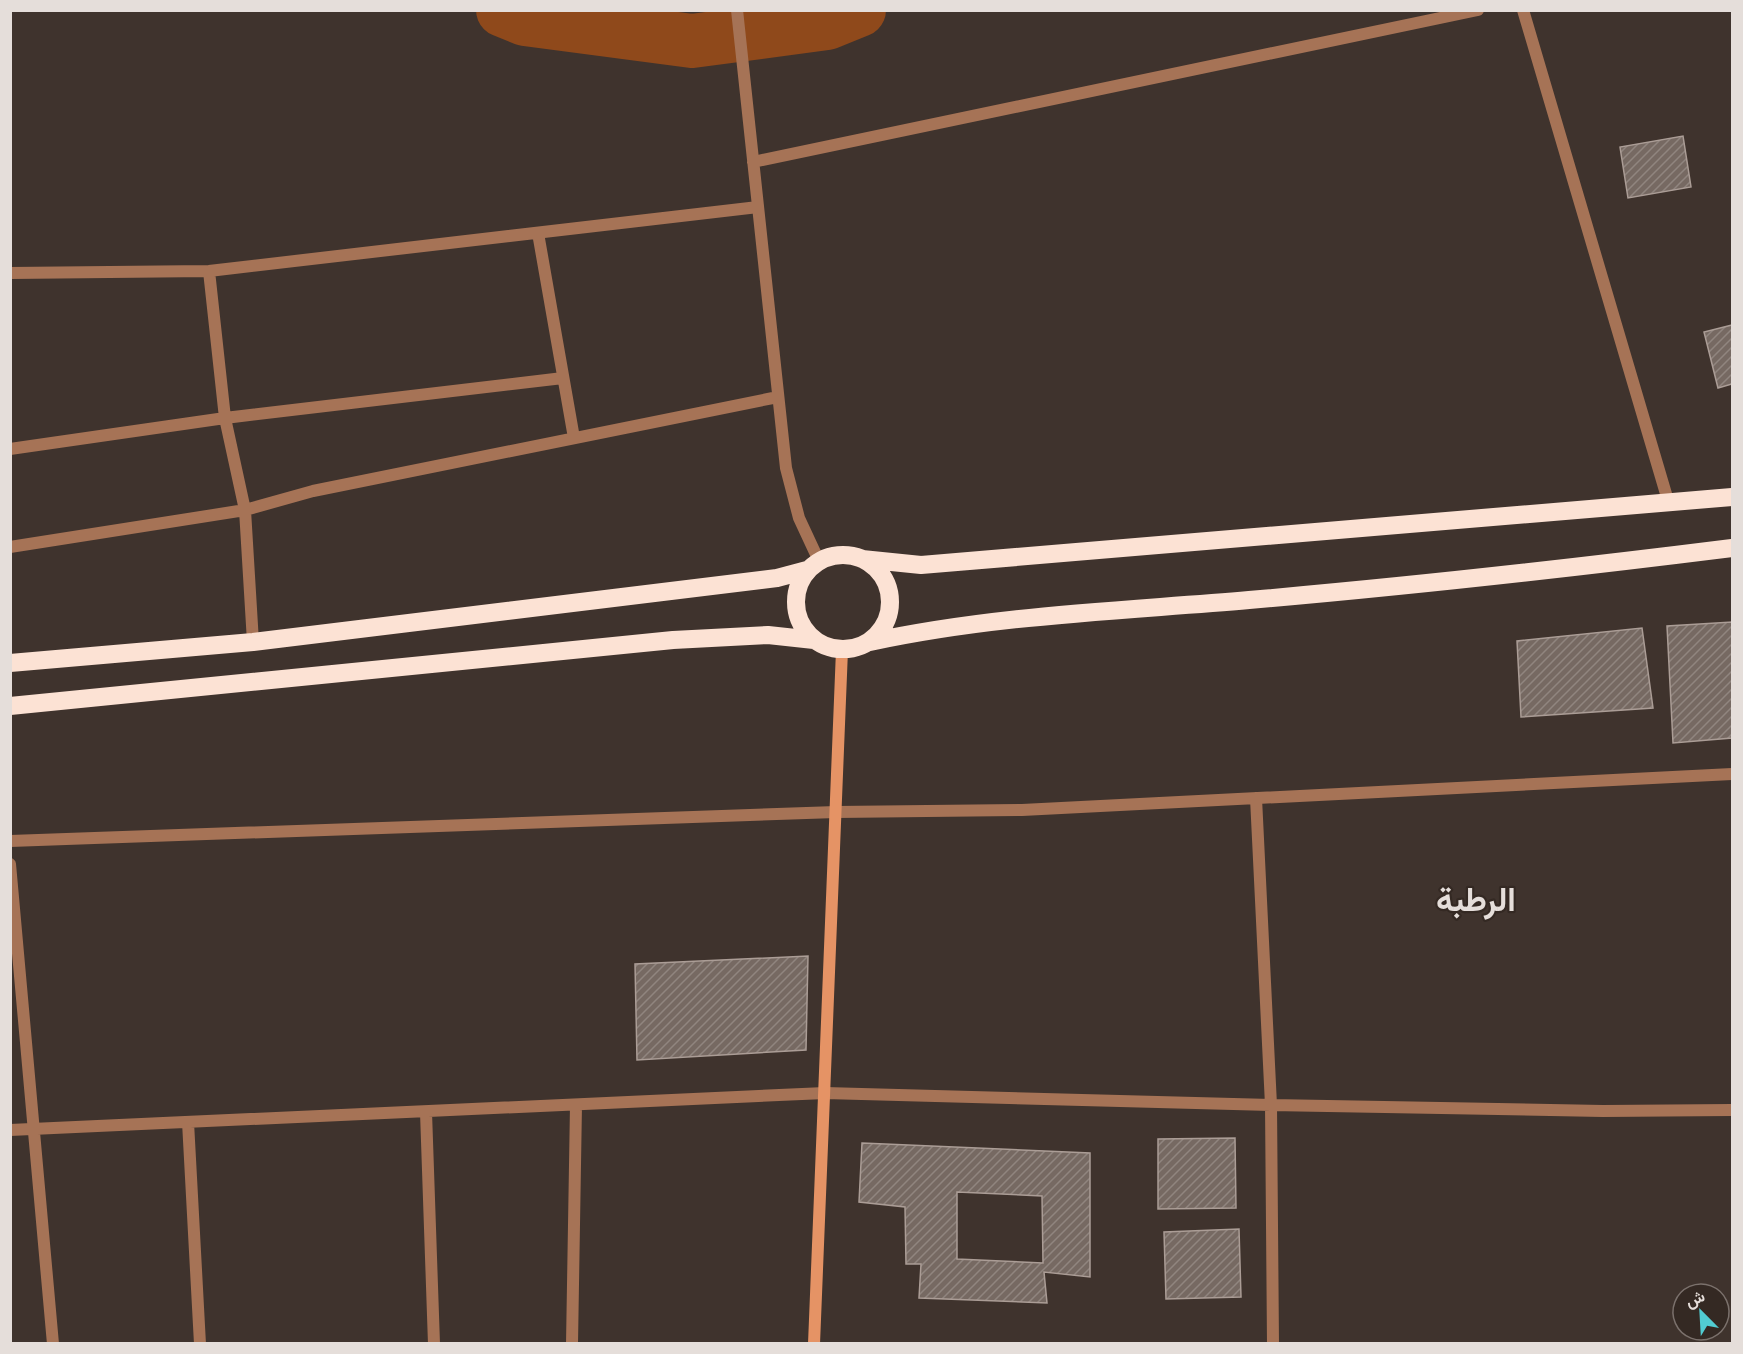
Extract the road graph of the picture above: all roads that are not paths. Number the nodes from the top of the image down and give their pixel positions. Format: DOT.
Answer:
graph roads {
  1 [pos="737,10"];
  2 [pos="1478,10"];
  3 [pos="1523,10"];
  4 [pos="753,162"];
  5 [pos="758,207"];
  6 [pos="538,233"];
  7 [pos="208,271"];
  8 [pos="10,273"];
  9 [pos="563,378"];
  10 [pos="778,397"];
  11 [pos="225,418"];
  12 [pos="574,438"];
  13 [pos="10,449"];
  14 [pos="1732,497"];
  15 [pos="1670,504"];
  16 [pos="244,510"];
  17 [pos="10,547"];
  18 [pos="1732,548"];
  19 [pos="862,559"];
  20 [pos="813,565"];
  21 [pos="814,640"];
  22 [pos="253,642"];
  23 [pos="870,642"];
  24 [pos="842,650"];
  25 [pos="10,663"];
  26 [pos="10,706"];
  27 [pos="1732,774"];
  28 [pos="1256,798"];
  29 [pos="836,812"];
  30 [pos="10,841"];
  31 [pos="10,864"];
  32 [pos="825,1093"];
  33 [pos="576,1105"];
  34 [pos="1271,1105"];
  35 [pos="1732,1110"];
  36 [pos="426,1112"];
  37 [pos="188,1122"];
  38 [pos="34,1129"];
  39 [pos="10,1130"];
  40 [pos="53,1344"];
  41 [pos="200,1344"];
  42 [pos="434,1344"];
  43 [pos="572,1344"];
  44 [pos="814,1344"];
  45 [pos="1273,1344"];
  1 -- 4 [label="street"];
  2 -- 4 [label="street"];
  3 -- 15 [label="street"];
  4 -- 5 [label="street"];
  5 -- 6 [label="street"];
  5 -- 10 [label="street"];
  6 -- 7 [label="street"];
  6 -- 9 [label="street"];
  7 -- 8 [label="street"];
  7 -- 11 [label="street"];
  9 -- 11 [label="street"];
  9 -- 12 [label="street"];
  10 -- 12 [label="street"];
  10 -- 20 [label="street"];
  11 -- 13 [label="street"];
  11 -- 16 [label="street"];
  12 -- 16 [label="street"];
  14 -- 15 [label="highway"];
  15 -- 19 [label="highway"];
  16 -- 17 [label="street"];
  16 -- 22 [label="street"];
  18 -- 23 [label="highway"];
  19 -- 20 [label="highway"];
  19 -- 23 [label="highway"];
  20 -- 21 [label="highway"];
  20 -- 22 [label="highway"];
  21 -- 24 [label="highway"];
  21 -- 26 [label="highway"];
  22 -- 25 [label="highway"];
  23 -- 24 [label="highway"];
  24 -- 29 [label="street"];
  27 -- 28 [label="street"];
  28 -- 29 [label="street"];
  28 -- 34 [label="street"];
  29 -- 30 [label="street"];
  29 -- 32 [label="street"];
  31 -- 38 [label="street"];
  32 -- 33 [label="street"];
  32 -- 34 [label="street"];
  32 -- 44 [label="street"];
  33 -- 36 [label="street"];
  33 -- 43 [label="street"];
  34 -- 35 [label="street"];
  34 -- 45 [label="street"];
  36 -- 37 [label="street"];
  36 -- 42 [label="street"];
  37 -- 38 [label="street"];
  37 -- 41 [label="street"];
  38 -- 39 [label="street"];
  38 -- 40 [label="street"];
}
